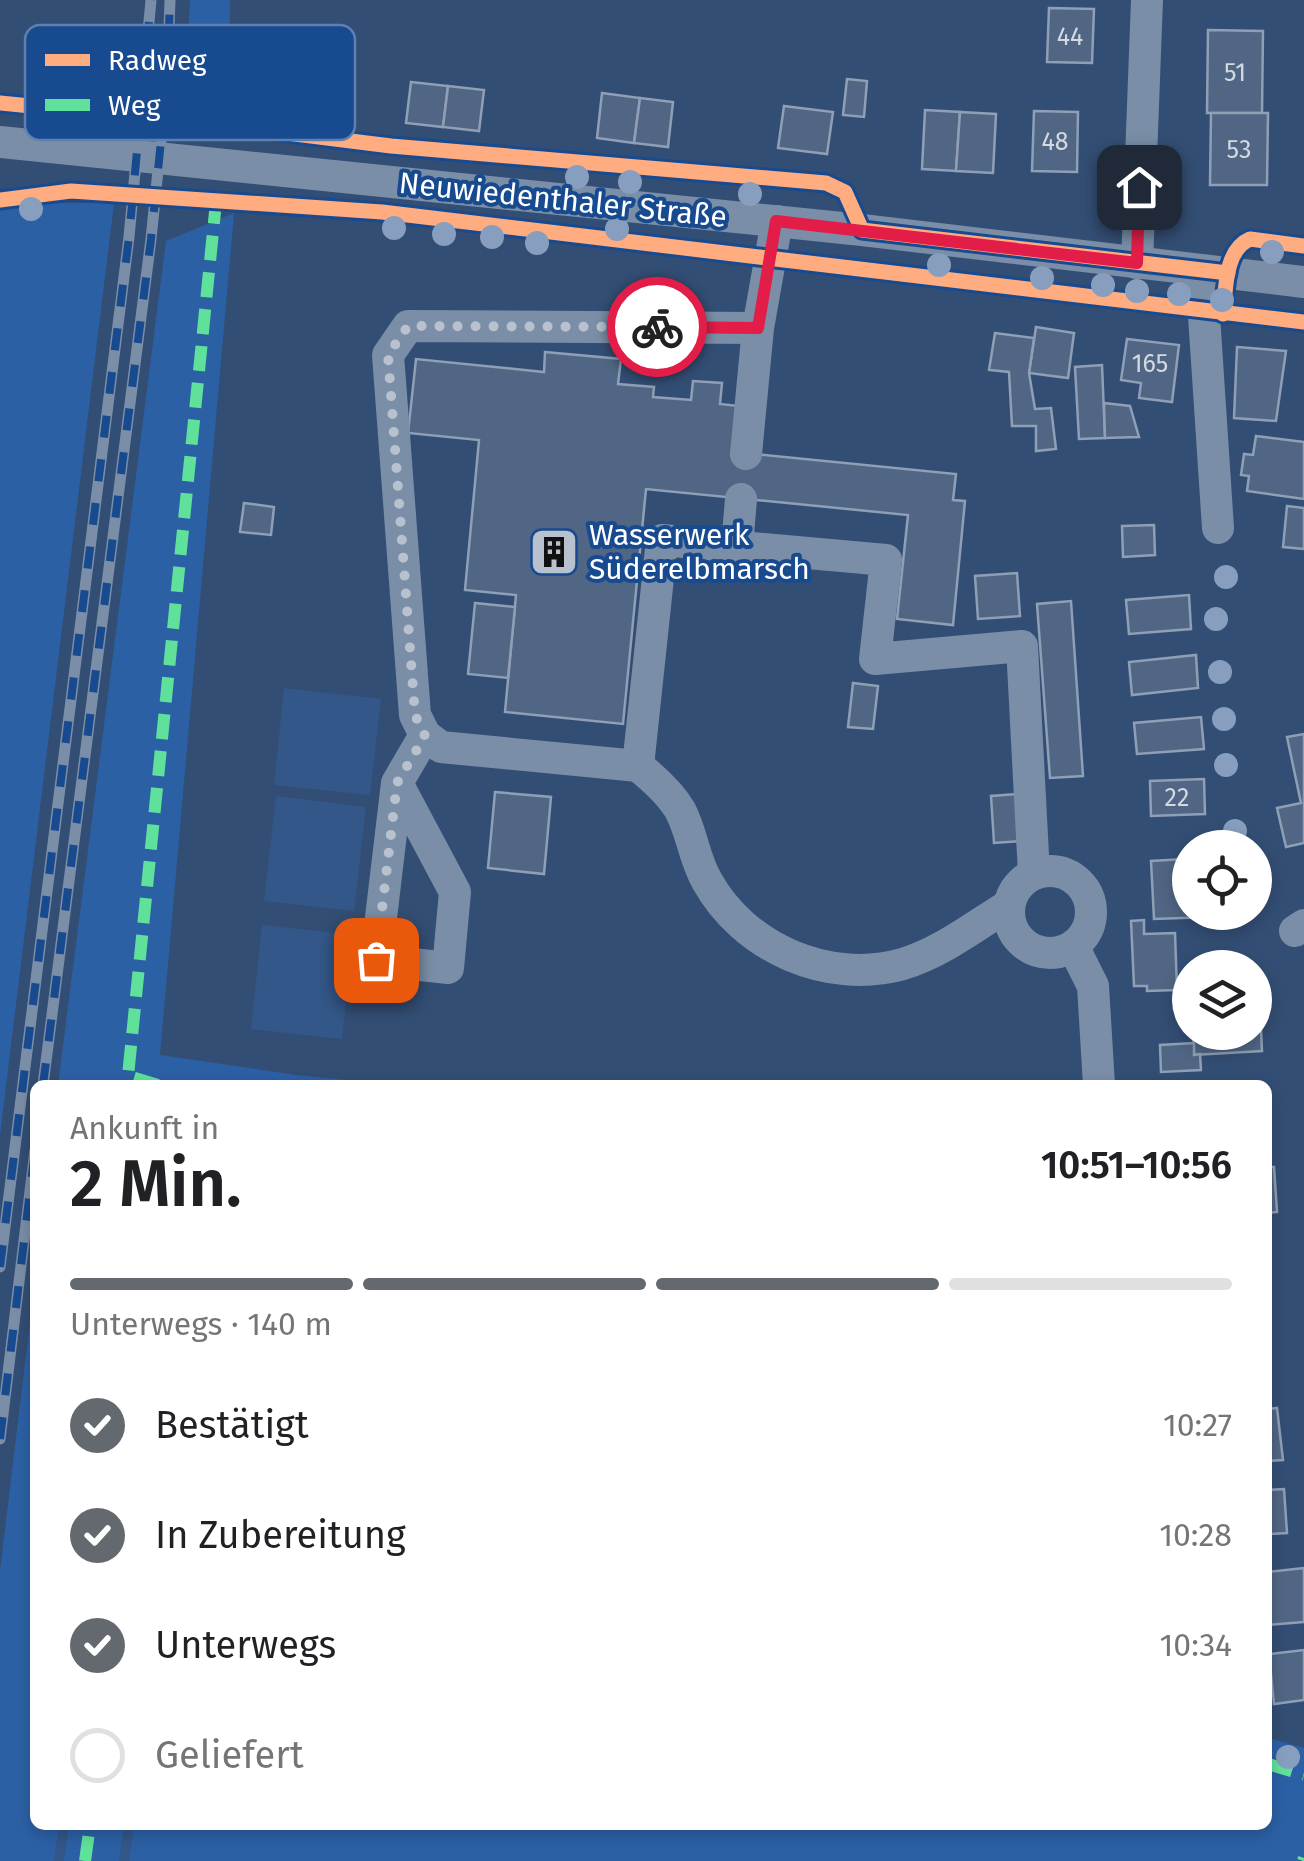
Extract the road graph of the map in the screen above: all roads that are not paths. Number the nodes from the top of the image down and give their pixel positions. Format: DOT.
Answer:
graph roads {
  1 [pos="1147,0"];
  2 [pos="0,142"];
  3 [pos="776,221"];
  4 [pos="1137,263"];
  5 [pos="1201,270"];
  6 [pos="1304,282"];
  7 [pos="758,328"];
  8 [pos="746,454"];
  9 [pos="741,499"];
  10 [pos="1218,528"];
  11 [pos="737,547"];
  12 [pos="425,736"];
  13 [pos="638,766"];
  14 [pos="397,783"];
  15 [pos="1034,874"];
  16 [pos="1009,905"];
  17 [pos="1073,946"];
  18 [pos="1099,1080"];
  1 -- 4 [label="street"];
  2 -- 3 [label="street, Neuwiedenthaler Straße"];
  3 -- 4 [label="street, Neuwiedenthaler Straße"];
  3 -- 7 [label="street"];
  4 -- 5 [label="street, Neuwiedenthaler Straße"];
  5 -- 6 [label="street, Neuwiedenthaler Straße"];
  5 -- 10 [label="street"];
  7 -- 8 [label="street"];
  7 -- 12 [label="street"];
  9 -- 11 [label="street"];
  11 -- 13 [label="street"];
  11 -- 15 [label="street"];
  12 -- 13 [label="street"];
  12 -- 14 [label="street"];
  13 -- 16 [label="street"];
  14 -- 14 [label="street"];
  15 -- 16 [label="street"];
  15 -- 17 [label="street"];
  16 -- 17 [label="street"];
  17 -- 18 [label="street"];
}
